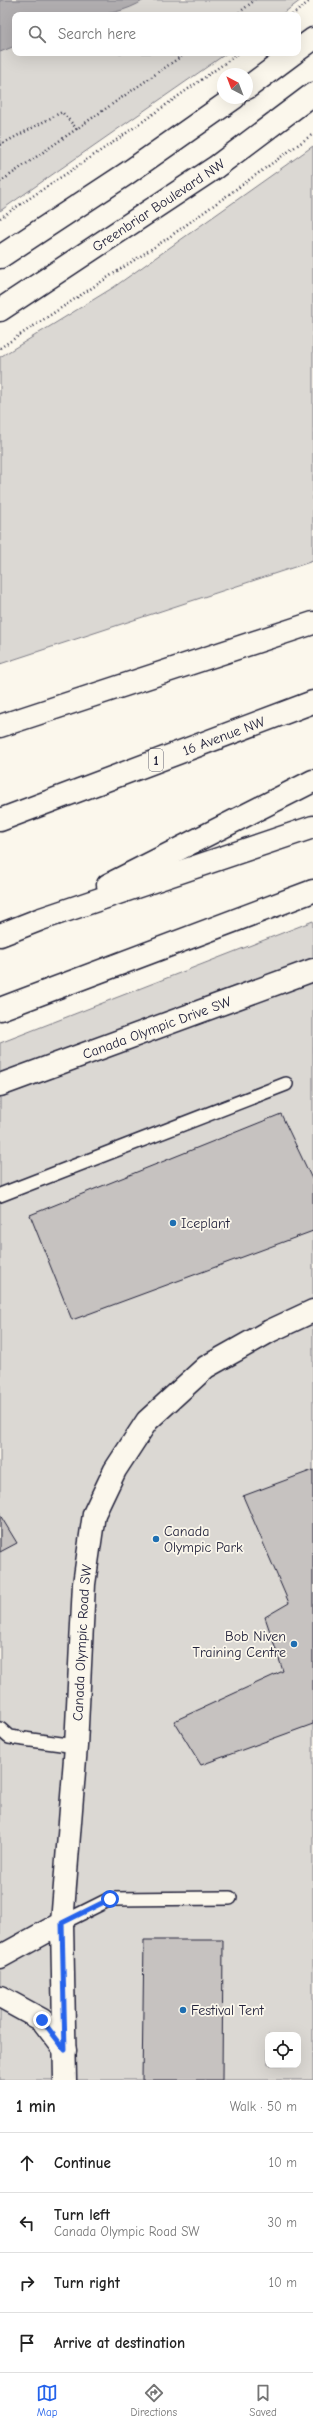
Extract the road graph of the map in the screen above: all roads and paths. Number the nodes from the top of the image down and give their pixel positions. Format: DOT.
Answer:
graph roads {
  1 [pos="255,0"];
  2 [pos="312,0"];
  3 [pos="240,12"];
  4 [pos="296,12"];
  5 [pos="313,39"];
  6 [pos="301,48"];
  7 [pos="182,56"];
  8 [pos="235,56"];
  9 [pos="290,56"];
  10 [pos="253,84"];
  11 [pos="313,94"];
  12 [pos="225,104"];
  13 [pos="76,129"];
  14 [pos="313,134"];
  15 [pos="0,145"];
  16 [pos="0,182"];
  17 [pos="0,218"];
  18 [pos="0,257"];
  19 [pos="0,310"];
  20 [pos="0,348"];
  21 [pos="313,615"];
  22 [pos="313,623"];
  23 [pos="248,643"];
  24 [pos="313,702"];
  25 [pos="0,726"];
  26 [pos="313,781"];
  27 [pos="0,820"];
  28 [pos="313,827"];
  29 [pos="313,891"];
  30 [pos="41,919"];
  31 [pos="0,935"];
  32 [pos="313,970"];
  33 [pos="0,1009"];
  34 [pos="286,1084"];
  35 [pos="0,1085"];
  36 [pos="0,1195"];
  37 [pos="313,1311"];
  38 [pos="0,1729"];
  39 [pos="76,1746"];
  40 [pos="230,1898"];
  41 [pos="62,1923"];
  42 [pos="0,1957"];
  43 [pos="0,1997"];
  44 [pos="65,2050"];
  45 [pos="65,2080"];
  1 -- 3 [label="path"];
  2 -- 4 [label="path"];
  5 -- 6 [label="main road"];
  7 -- 13 [label="path"];
  8 -- 17 [label="path"];
  9 -- 10 [label="main road"];
  11 -- 19 [label="main road, Greenbriar Boulevard NW"];
  12 -- 18 [label="main road"];
  13 -- 15 [label="path"];
  13 -- 16 [label="path"];
  14 -- 20 [label="path"];
  21 -- 23 [label="main road"];
  22 -- 23 [label="main road"];
  23 -- 25 [label="main road"];
  24 -- 27 [label="main road, 16 Avenue NW / 1"];
  26 -- 30 [label="main road"];
  28 -- 30 [label="main road"];
  29 -- 33 [label="main road"];
  30 -- 31 [label="main road"];
  32 -- 35 [label="main road, Canada Olympic Drive SW"];
  34 -- 36 [label="lane"];
  37 -- 39 [label="main road, Canada Olympic Road SW"];
  38 -- 39 [label="lane"];
  39 -- 41 [label="main road, Canada Olympic Road SW"];
  40 -- 41 [label="lane"];
  41 -- 42 [label="main road"];
  41 -- 44 [label="main road, Canada Olympic Road SW"];
  43 -- 44 [label="main road"];
  44 -- 45 [label="main road, Canada Olympic Road SW"];
}
